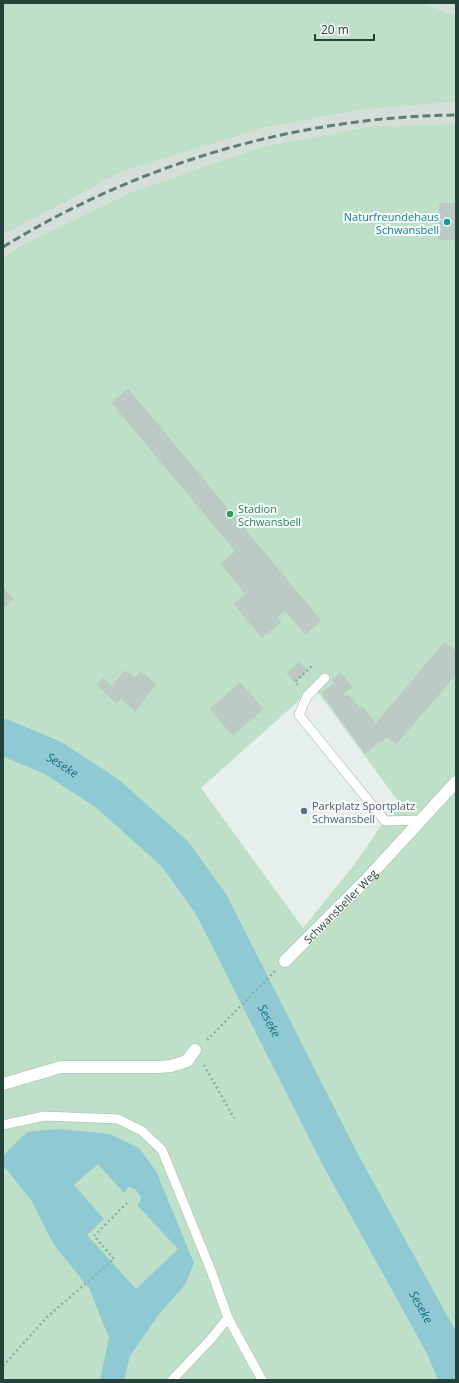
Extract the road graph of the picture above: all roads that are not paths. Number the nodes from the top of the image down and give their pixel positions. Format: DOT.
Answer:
graph roads {
  1 [pos="325,678"];
  2 [pos="456,782"];
  3 [pos="422,820"];
  4 [pos="285,961"];
  5 [pos="195,1050"];
  6 [pos="3,1084"];
  7 [pos="3,1125"];
  8 [pos="228,1318"];
  9 [pos="172,1380"];
  10 [pos="262,1380"];
  1 -- 3 [label="lane"];
  2 -- 3 [label="street, Schwansbeller Weg"];
  3 -- 4 [label="street, Schwansbeller Weg"];
  5 -- 6 [label="street"];
  7 -- 8 [label="lane"];
  8 -- 9 [label="lane"];
  8 -- 10 [label="lane"];
}
